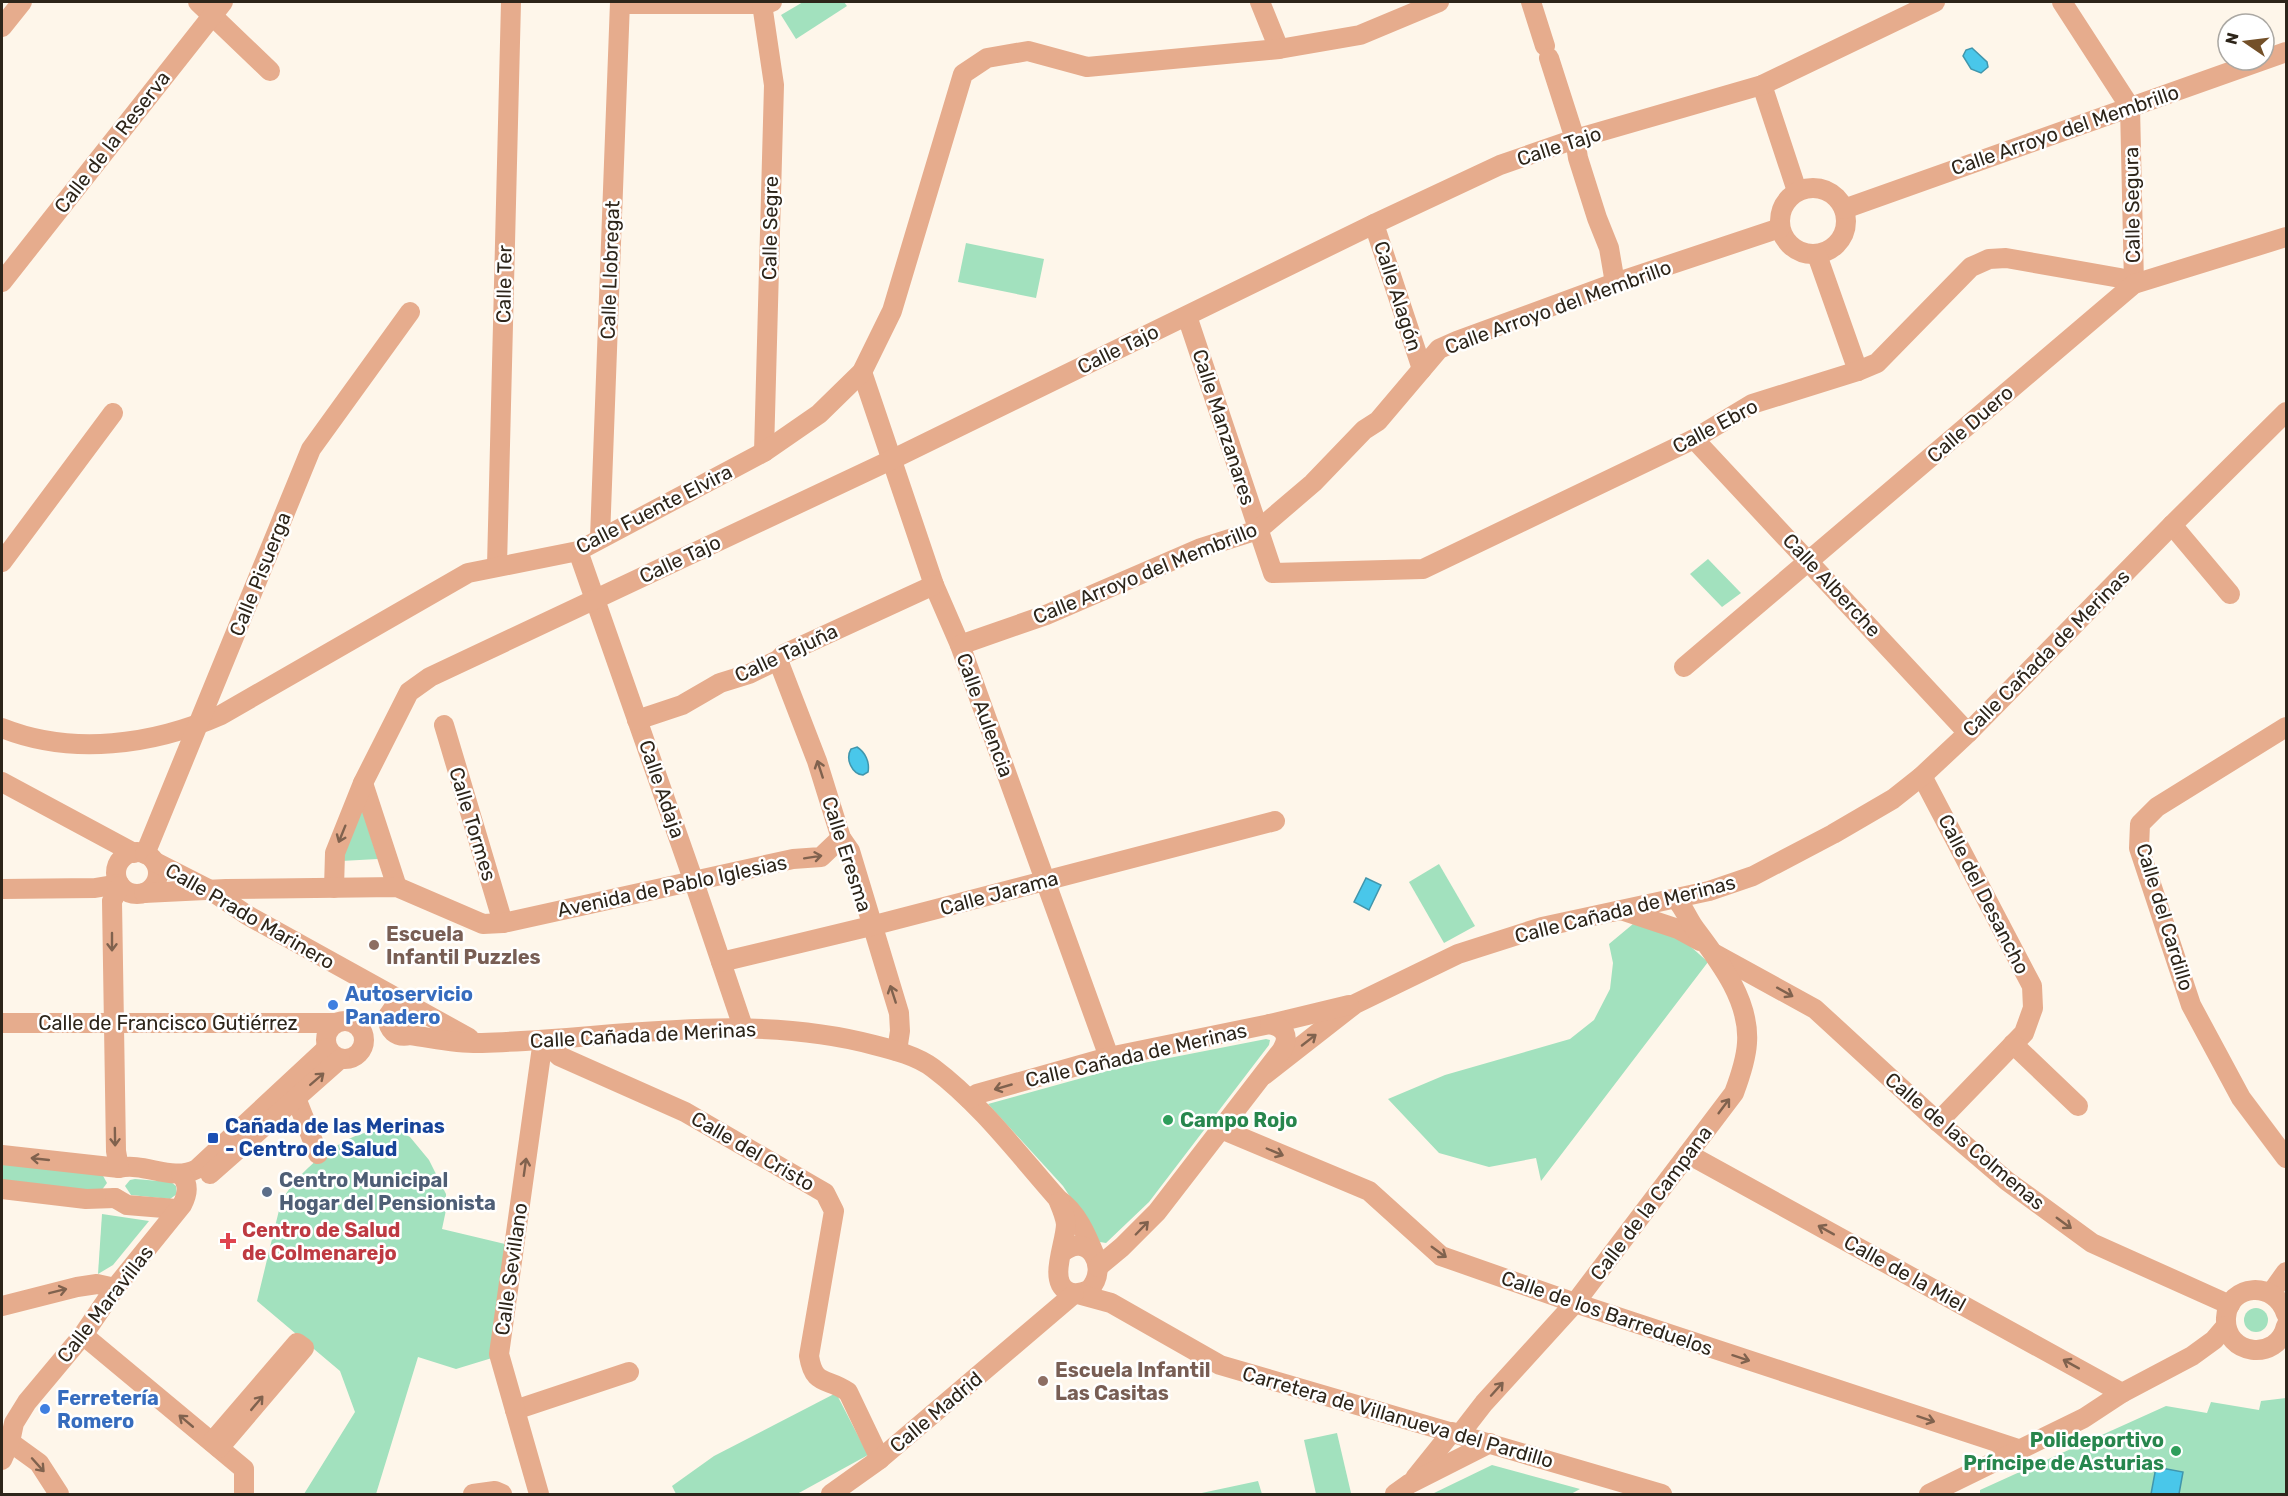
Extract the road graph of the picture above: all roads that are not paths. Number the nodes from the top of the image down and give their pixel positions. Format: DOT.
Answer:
graph roads {
  1 [pos="22,2"];
  2 [pos="198,2"];
  3 [pos="511,2"];
  4 [pos="1260,2"];
  5 [pos="1439,2"];
  6 [pos="1531,2"];
  7 [pos="1935,2"];
  8 [pos="2062,2"];
  9 [pos="620,3"];
  10 [pos="767,3"];
  11 [pos="218,8"];
  12 [pos="2,27"];
  13 [pos="1278,49"];
  14 [pos="2286,52"];
  15 [pos="270,71"];
  16 [pos="1762,85"];
  17 [pos="2130,107"];
  18 [pos="1575,139"];
  19 [pos="1797,191"];
  20 [pos="1844,209"];
  21 [pos="1374,224"];
  22 [pos="1780,228"];
  23 [pos="2286,237"];
  24 [pos="1817,255"];
  25 [pos="2,282"];
  26 [pos="1615,283"];
  27 [pos="2134,284"];
  28 [pos="410,312"];
  29 [pos="1187,316"];
  30 [pos="1422,369"];
  31 [pos="1858,371"];
  32 [pos="862,372"];
  33 [pos="2286,412"];
  34 [pos="113,413"];
  35 [pos="1694,439"];
  36 [pos="764,452"];
  37 [pos="891,460"];
  38 [pos="2172,525"];
  39 [pos="1258,530"];
  40 [pos="600,538"];
  41 [pos="578,551"];
  42 [pos="1809,561"];
  43 [pos="2,562"];
  44 [pos="497,566"];
  45 [pos="1273,573"];
  46 [pos="934,585"];
  47 [pos="2230,594"];
  48 [pos="595,600"];
  49 [pos="960,645"];
  50 [pos="778,660"];
  51 [pos="1684,667"];
  52 [pos="637,720"];
  53 [pos="198,725"];
  54 [pos="444,725"];
  55 [pos="2286,727"];
  56 [pos="4,730"];
  57 [pos="1968,733"];
  58 [pos="1922,776"];
  59 [pos="2,782"];
  60 [pos="363,783"];
  61 [pos="1275,821"];
  62 [pos="93,830"];
  63 [pos="841,838"];
  64 [pos="144,856"];
  65 [pos="118,880"];
  66 [pos="1044,881"];
  67 [pos="694,882"];
  68 [pos="397,887"];
  69 [pos="334,888"];
  70 [pos="2,889"];
  71 [pos="210,890"];
  72 [pos="1709,891"];
  73 [pos="144,893"];
  74 [pos="1676,899"];
  75 [pos="1622,910"];
  76 [pos="503,924"];
  77 [pos="871,926"];
  78 [pos="1678,929"];
  79 [pos="1711,950"];
  80 [pos="721,962"];
  81 [pos="1762,980"];
  82 [pos="1355,1004"];
  83 [pos="1742,1005"];
  84 [pos="400,1017"];
  85 [pos="2,1023"];
  86 [pos="112,1023"];
  87 [pos="344,1023"];
  88 [pos="1270,1024"];
  89 [pos="743,1028"];
  90 [pos="543,1040"];
  91 [pos="479,1043"];
  92 [pos="2013,1044"];
  93 [pos="363,1048"];
  94 [pos="897,1051"];
  95 [pos="334,1053"];
  96 [pos="1109,1057"];
  97 [pos="1264,1075"];
  98 [pos="296,1098"];
  99 [pos="969,1099"];
  100 [pos="2078,1106"];
  101 [pos="1938,1122"];
  102 [pos="1221,1130"];
  103 [pos="318,1154"];
  104 [pos="1688,1154"];
  105 [pos="2,1155"];
  106 [pos="2286,1158"];
  107 [pos="119,1168"];
  108 [pos="181,1174"];
  109 [pos="2,1190"];
  110 [pos="115,1198"];
  111 [pos="1058,1199"];
  112 [pos="179,1207"];
  113 [pos="1060,1261"];
  114 [pos="1098,1266"];
  115 [pos="2286,1272"];
  116 [pos="116,1288"];
  117 [pos="1076,1294"];
  118 [pos="1111,1303"];
  119 [pos="1575,1303"];
  120 [pos="2230,1305"];
  121 [pos="2,1306"];
  122 [pos="2283,1310"];
  123 [pos="1038,1326"];
  124 [pos="2226,1326"];
  125 [pos="83,1335"];
  126 [pos="2281,1345"];
  127 [pos="2247,1350"];
  128 [pos="2192,1356"];
  129 [pos="629,1372"];
  130 [pos="2122,1393"];
  131 [pos="515,1410"];
  132 [pos="1456,1433"];
  133 [pos="1490,1443"];
  134 [pos="215,1445"];
  135 [pos="2018,1449"];
  136 [pos="6,1451"];
  137 [pos="880,1460"];
  138 [pos="1962,1479"];
  139 [pos="1402,1489"];
  140 [pos="60,1494"];
  141 [pos="244,1494"];
  142 [pos="473,1494"];
  143 [pos="502,1494"];
  144 [pos="538,1494"];
  145 [pos="831,1494"];
  146 [pos="1662,1494"];
  147 [pos="1929,1494"];
  148 [pos="1948,1494"];
  1 -- 12 [label="street"];
  2 -- 11 [label="street"];
  3 -- 44 [label="street, Calle Ter"];
  4 -- 13 [label="street"];
  5 -- 13 [label="street"];
  6 -- 18 [label="street"];
  7 -- 16 [label="street, Calle Tajo"];
  8 -- 17 [label="street"];
  9 -- 10 [label="street"];
  9 -- 40 [label="street, Calle Llobregat"];
  10 -- 36 [label="street, Calle Segre"];
  11 -- 15 [label="street"];
  11 -- 25 [label="street, Calle de la Reserva"];
  13 -- 32 [label="street, Calle Fuente Elvira"];
  14 -- 17 [label="street, Calle Arroyo del Membrillo"];
  16 -- 18 [label="street, Calle Tajo"];
  16 -- 19 [label="street"];
  17 -- 20 [label="street, Calle Arroyo del Membrillo"];
  17 -- 27 [label="street, Calle Segura"];
  18 -- 21 [label="street, Calle Tajo"];
  18 -- 26 [label="street"];
  19 -- 20 [label="street"];
  19 -- 22 [label="street"];
  20 -- 24 [label="street"];
  21 -- 29 [label="street, Calle Tajo"];
  21 -- 30 [label="street, Calle Alagón"];
  22 -- 24 [label="street"];
  22 -- 26 [label="street, Calle Arroyo del Membrillo"];
  23 -- 27 [label="street, Calle Duero"];
  24 -- 31 [label="street"];
  26 -- 30 [label="street, Calle Arroyo del Membrillo"];
  27 -- 31 [label="street, Calle Ebro"];
  27 -- 42 [label="street, Calle Duero"];
  28 -- 53 [label="street, Calle Pisuerga"];
  29 -- 37 [label="street, Calle Tajo"];
  29 -- 39 [label="street, Calle Manzanares"];
  30 -- 39 [label="street, Calle Arroyo del Membrillo"];
  31 -- 35 [label="street, Calle Ebro"];
  32 -- 36 [label="street, Calle Fuente Elvira"];
  32 -- 37 [label="street, Calle Aulencia"];
  33 -- 38 [label="street, Calle Cañada de Merinas"];
  34 -- 43 [label="street"];
  35 -- 42 [label="street, Calle Alberche"];
  35 -- 45 [label="street, Calle Ebro"];
  36 -- 40 [label="street, Calle Fuente Elvira"];
  37 -- 46 [label="street, Calle Aulencia"];
  37 -- 48 [label="street, Calle Tajo"];
  38 -- 47 [label="street"];
  38 -- 57 [label="street, Calle Cañada de Merinas"];
  39 -- 45 [label="street, Calle Manzanares"];
  39 -- 49 [label="street, Calle Arroyo del Membrillo"];
  40 -- 41 [label="street, Calle Fuente Elvira"];
  41 -- 44 [label="street, Calle Fuente Elvira"];
  41 -- 48 [label="street, Calle Adaja"];
  42 -- 51 [label="street, Calle Duero"];
  42 -- 57 [label="street, Calle Alberche"];
  44 -- 53 [label="street, Calle Fuente Elvira"];
  46 -- 49 [label="street, Calle Aulencia"];
  46 -- 50 [label="street, Calle Tajuña"];
  48 -- 52 [label="street, Calle Adaja"];
  48 -- 60 [label="street, Calle Tajo"];
  49 -- 66 [label="street, Calle Aulencia"];
  50 -- 52 [label="street, Calle Tajuña"];
  63 -- 50 [label="street, Calle Eresma, one-way"];
  52 -- 67 [label="street, Calle Adaja"];
  53 -- 56 [label="street, Calle Fuente Elvira"];
  53 -- 64 [label="street, Calle Pisuerga"];
  54 -- 76 [label="street, Calle Tormes"];
  55 -- 106 [label="street, Calle del Cardillo"];
  57 -- 58 [label="street, Calle Cañada de Merinas"];
  58 -- 72 [label="street, Calle Cañada de Merinas"];
  58 -- 92 [label="street, Calle del Desancho"];
  59 -- 62 [label="street, Calle Prado Marinero"];
  60 -- 68 [label="street"];
  60 -- 69 [label="street, Calle Tajo, one-way"];
  61 -- 66 [label="street, Calle Jarama"];
  62 -- 64 [label="street, Calle Prado Marinero"];
  62 -- 65 [label="street, Calle Prado Marinero"];
  67 -- 63 [label="street, Avenida de Pablo Iglesias, one-way"];
  63 -- 77 [label="street, Calle Eresma"];
  64 -- 65 [label="street"];
  64 -- 71 [label="street, Calle Prado Marinero"];
  64 -- 73 [label="street"];
  65 -- 70 [label="street"];
  65 -- 73 [label="street"];
  65 -- 86 [label="street, one-way"];
  66 -- 77 [label="street, Calle Jarama"];
  66 -- 96 [label="street, Calle Aulencia"];
  67 -- 76 [label="street, Avenida de Pablo Iglesias"];
  67 -- 80 [label="street, Calle Adaja"];
  68 -- 69 [label="street, Avenida de Pablo Iglesias"];
  68 -- 76 [label="street, Avenida de Pablo Iglesias"];
  69 -- 71 [label="street, Avenida de Pablo Iglesias"];
  71 -- 73 [label="street, Avenida de Pablo Iglesias"];
  71 -- 84 [label="street, Calle Prado Marinero"];
  72 -- 74 [label="street, Calle Cañada de Merinas"];
  72 -- 79 [label="street, Calle de la Campana"];
  74 -- 75 [label="street, Calle Cañada de Merinas"];
  74 -- 78 [label="street"];
  74 -- 79 [label="street, Calle de la Campana"];
  75 -- 78 [label="street"];
  75 -- 82 [label="street, Calle Cañada de Merinas"];
  77 -- 80 [label="street, Calle Jarama"];
  94 -- 77 [label="street, Calle Eresma, one-way"];
  78 -- 79 [label="street"];
  79 -- 81 [label="street, Calle de las Colmenas"];
  79 -- 83 [label="street, Calle de la Campana"];
  80 -- 89 [label="street, Calle Adaja"];
  81 -- 83 [label="street"];
  81 -- 101 [label="street, Calle de las Colmenas, one-way"];
  82 -- 88 [label="street, Calle Cañada de Merinas"];
  97 -- 82 [label="street, one-way"];
  104 -- 83 [label="street, Calle de la Campana, one-way"];
  84 -- 87 [label="street, Calle Cañada de Merinas"];
  84 -- 91 [label="street, Calle Cañada de Merinas"];
  84 -- 91 [label="street"];
  84 -- 93 [label="street"];
  85 -- 86 [label="street, Calle de Francisco Gutiérrez"];
  86 -- 87 [label="street, Calle de Francisco Gutiérrez"];
  86 -- 107 [label="street, one-way"];
  87 -- 93 [label="street"];
  87 -- 95 [label="street"];
  88 -- 96 [label="street, Calle Cañada de Merinas"];
  88 -- 97 [label="street"];
  89 -- 90 [label="street, Calle Cañada de Merinas"];
  89 -- 94 [label="street, Calle Cañada de Merinas"];
  90 -- 91 [label="street, Calle Cañada de Merinas"];
  131 -- 90 [label="street, Calle Sevillano, one-way"];
  90 -- 137 [label="street, Calle del Cristo"];
  92 -- 100 [label="street"];
  92 -- 101 [label="street, Calle del Desancho"];
  93 -- 95 [label="street"];
  94 -- 99 [label="street, Calle Cañada de Merinas"];
  98 -- 95 [label="street, one-way"];
  95 -- 108 [label="street"];
  96 -- 99 [label="street, Calle Cañada de Merinas, one-way"];
  97 -- 102 [label="street"];
  98 -- 103 [label="street"];
  98 -- 112 [label="street"];
  99 -- 111 [label="street, Calle Cañada de Merinas"];
  101 -- 120 [label="street, Calle de las Colmenas, one-way"];
  114 -- 102 [label="street, one-way"];
  102 -- 119 [label="street, Calle de los Barreduelos, one-way"];
  104 -- 119 [label="street, Calle de la Campana"];
  130 -- 104 [label="street, Calle de la Miel, one-way"];
  107 -- 105 [label="street, one-way"];
  107 -- 108 [label="street"];
  107 -- 110 [label="street"];
  108 -- 112 [label="street"];
  109 -- 110 [label="street"];
  110 -- 112 [label="street"];
  111 -- 113 [label="street, Calle Cañada de Merinas"];
  111 -- 114 [label="street, Calle Cañada de Merinas"];
  112 -- 116 [label="street, Calle Maravillas"];
  113 -- 114 [label="street"];
  113 -- 117 [label="street"];
  113 -- 123 [label="street"];
  114 -- 117 [label="street"];
  114 -- 118 [label="street"];
  115 -- 122 [label="street"];
  121 -- 116 [label="street, one-way"];
  116 -- 125 [label="street, Calle Maravillas"];
  117 -- 118 [label="street, Carretera de Villanueva del Pardillo"];
  117 -- 123 [label="street, Calle Madrid"];
  118 -- 132 [label="street, Carretera de Villanueva del Pardillo"];
  132 -- 119 [label="street, Calle de la Campana, one-way"];
  119 -- 135 [label="street, Calle de los Barreduelos, one-way"];
  120 -- 122 [label="street"];
  120 -- 124 [label="street"];
  122 -- 126 [label="street"];
  123 -- 137 [label="street, Calle Madrid"];
  124 -- 127 [label="street"];
  124 -- 128 [label="street"];
  134 -- 125 [label="street, one-way"];
  125 -- 136 [label="street, Calle Maravillas"];
  126 -- 127 [label="street"];
  127 -- 128 [label="street"];
  128 -- 130 [label="street"];
  129 -- 131 [label="street"];
  130 -- 135 [label="street"];
  131 -- 144 [label="street, Calle Sevillano"];
  132 -- 133 [label="street, Carretera de Villanueva del Pardillo"];
  132 -- 139 [label="street, Calle de la Campana"];
  133 -- 139 [label="street, Calle de la Campana"];
  133 -- 146 [label="street, Carretera de Villanueva del Pardillo"];
  134 -- 134 [label="street, one-way"];
  134 -- 141 [label="street"];
  135 -- 138 [label="street"];
  136 -- 140 [label="street, one-way"];
  137 -- 145 [label="street, Calle Madrid"];
  138 -- 147 [label="street"];
  138 -- 148 [label="street"];
  142 -- 143 [label="street"];
}
